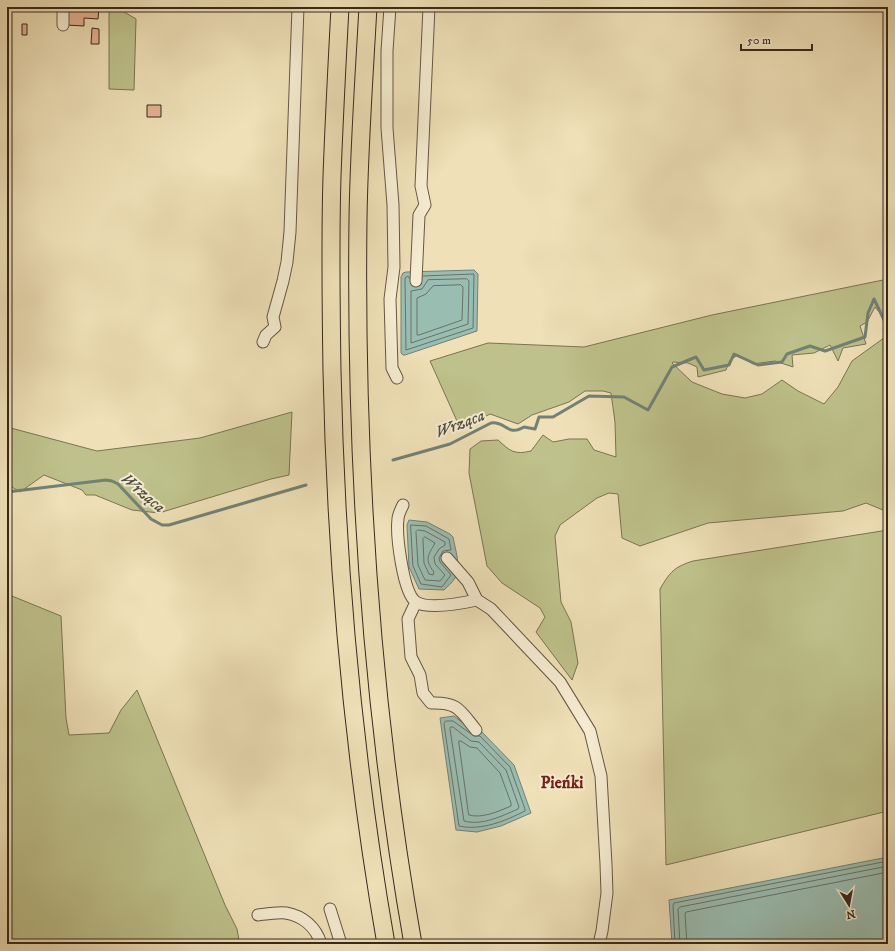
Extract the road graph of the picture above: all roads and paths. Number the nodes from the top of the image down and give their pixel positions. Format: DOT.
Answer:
graph roads {
  1 [pos="63,7"];
  2 [pos="298,7"];
  3 [pos="340,7"];
  4 [pos="368,7"];
  5 [pos="390,7"];
  6 [pos="429,7"];
  7 [pos="63,25"];
  8 [pos="416,280"];
  9 [pos="263,342"];
  10 [pos="397,378"];
  11 [pos="403,505"];
  12 [pos="447,558"];
  13 [pos="477,600"];
  14 [pos="416,602"];
  15 [pos="476,730"];
  16 [pos="330,908"];
  17 [pos="258,915"];
  18 [pos="336,926"];
  19 [pos="320,939"];
  20 [pos="341,944"];
  21 [pos="386,944"];
  22 [pos="413,944"];
  23 [pos="598,944"];
  1 -- 7 [label="lane"];
  2 -- 9 [label="lane"];
  3 -- 21 [label="highway"];
  4 -- 22 [label="highway"];
  5 -- 10 [label="lane"];
  6 -- 8 [label="lane"];
  11 -- 14 [label="lane"];
  12 -- 13 [label="lane"];
  13 -- 14 [label="lane"];
  13 -- 23 [label="lane"];
  14 -- 15 [label="lane"];
  16 -- 18 [label="lane"];
  17 -- 19 [label="lane"];
  18 -- 19 [label="lane"];
  18 -- 20 [label="lane"];
}
